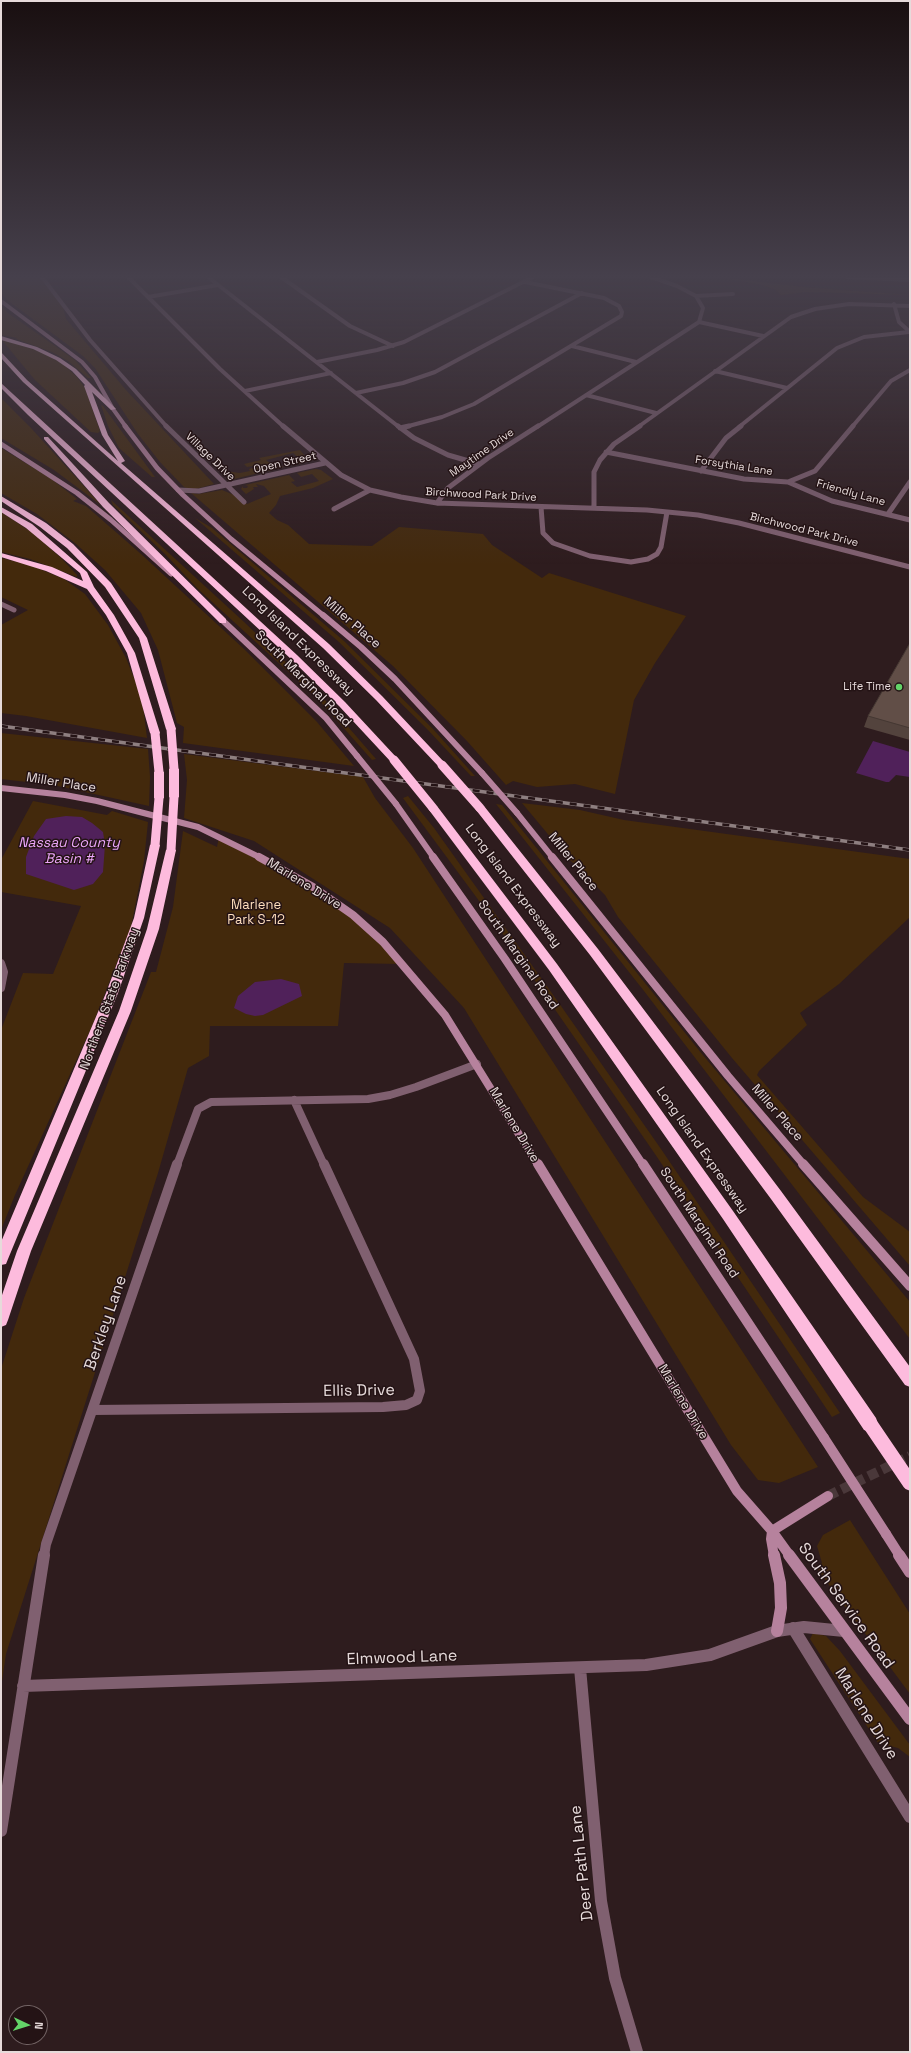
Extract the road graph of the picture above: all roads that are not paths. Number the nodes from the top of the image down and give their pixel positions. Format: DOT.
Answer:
graph roads {
  1 [pos="18,373"];
  2 [pos="77,373"];
  3 [pos="91,373"];
  4 [pos="119,373"];
  5 [pos="224,373"];
  6 [pos="331,373"];
  7 [pos="434,373"];
  8 [pos="527,373"];
  9 [pos="620,373"];
  10 [pos="712,373"];
  11 [pos="723,373"];
  12 [pos="807,373"];
  13 [pos="906,373"];
  14 [pos="86,383"];
  15 [pos="1,385"];
  16 [pos="787,388"];
  17 [pos="246,391"];
  18 [pos="356,393"];
  19 [pos="586,395"];
  20 [pos="113,409"];
  21 [pos="656,413"];
  22 [pos="30,414"];
  23 [pos="400,428"];
  24 [pos="1,444"];
  25 [pos="606,452"];
  26 [pos="325,463"];
  27 [pos="480,464"];
  28 [pos="701,470"];
  29 [pos="788,482"];
  30 [pos="910,482"];
  31 [pos="226,485"];
  32 [pos="178,490"];
  33 [pos="370,490"];
  34 [pos="151,493"];
  35 [pos="1,498"];
  36 [pos="244,502"];
  37 [pos="437,502"];
  38 [pos="541,507"];
  39 [pos="594,508"];
  40 [pos="1,509"];
  41 [pos="334,509"];
  42 [pos="667,512"];
  43 [pos="888,514"];
  44 [pos="910,520"];
  45 [pos="1,556"];
  46 [pos="640,561"];
  47 [pos="647,567"];
  48 [pos="910,567"];
  49 [pos="90,587"];
  50 [pos="1,604"];
  51 [pos="14,610"];
  52 [pos="223,621"];
  53 [pos="1,788"];
  54 [pos="163,817"];
  55 [pos="1,963"];
  56 [pos="1,988"];
  57 [pos="477,1064"];
  58 [pos="294,1100"];
  59 [pos="1,1259"];
  60 [pos="910,1286"];
  61 [pos="1,1320"];
  62 [pos="910,1380"];
  63 [pos="93,1410"];
  64 [pos="910,1483"];
  65 [pos="828,1496"];
  66 [pos="772,1531"];
  67 [pos="910,1572"];
  68 [pos="793,1628"];
  69 [pos="777,1631"];
  70 [pos="844,1631"];
  71 [pos="580,1668"];
  72 [pos="23,1686"];
  73 [pos="910,1719"];
  74 [pos="910,1817"];
  75 [pos="1,1831"];
  76 [pos="637,2052"];
  1 -- 34 [label="highway, Long Island Expressway"];
  2 -- 14 [label="highway"];
  3 -- 20 [label="main road, Miller Place"];
  4 -- 31 [label="street, Village Drive"];
  5 -- 17 [label="street, Birchwood Park Drive"];
  6 -- 17 [label="street"];
  6 -- 18 [label="street"];
  7 -- 18 [label="street"];
  8 -- 23 [label="street"];
  9 -- 19 [label="street, Maytime Drive"];
  10 -- 21 [label="street"];
  11 -- 16 [label="street"];
  12 -- 16 [label="street"];
  13 -- 29 [label="street, Forsythia Lane"];
  14 -- 20 [label="highway"];
  14 -- 34 [label="highway"];
  15 -- 22 [label="highway, Long Island Expressway"];
  16 -- 28 [label="street"];
  17 -- 26 [label="street, Birchwood Park Drive"];
  18 -- 23 [label="street"];
  19 -- 21 [label="street"];
  19 -- 27 [label="street, Maytime Drive"];
  20 -- 32 [label="main road, Miller Place"];
  21 -- 25 [label="street"];
  22 -- 52 [label="highway"];
  22 -- 64 [label="highway, Long Island Expressway, bridge"];
  23 -- 27 [label="street"];
  24 -- 52 [label="main road, South Marginal Road"];
  25 -- 28 [label="street, Forsythia Lane"];
  25 -- 39 [label="street"];
  26 -- 31 [label="street, Open Street"];
  26 -- 33 [label="street, Birchwood Park Drive"];
  27 -- 37 [label="street, Maytime Drive"];
  28 -- 29 [label="street, Forsythia Lane"];
  29 -- 43 [label="street, Friendly Lane"];
  30 -- 43 [label="street"];
  31 -- 32 [label="street, Open Street"];
  31 -- 36 [label="street, Village Drive"];
  32 -- 60 [label="main road, Miller Place, bridge"];
  33 -- 37 [label="street, Birchwood Park Drive"];
  33 -- 41 [label="street"];
  34 -- 62 [label="highway, Long Island Expressway, bridge"];
  35 -- 61 [label="highway, Northern State Parkway, bridge"];
  37 -- 38 [label="street, Birchwood Park Drive"];
  38 -- 39 [label="street, Birchwood Park Drive"];
  38 -- 46 [label="street"];
  39 -- 42 [label="street, Birchwood Park Drive"];
  40 -- 49 [label="highway, Northern State Parkway"];
  42 -- 46 [label="street"];
  42 -- 48 [label="street, Birchwood Park Drive"];
  43 -- 44 [label="street, Friendly Lane"];
  45 -- 49 [label="highway"];
  46 -- 47 [label="street"];
  49 -- 59 [label="highway, Northern State Parkway, bridge"];
  50 -- 51 [label="street"];
  52 -- 67 [label="main road, South Marginal Road, bridge"];
  53 -- 54 [label="main road, Miller Place"];
  54 -- 57 [label="main road, Marlene Drive"];
  55 -- 56 [label="street"];
  57 -- 58 [label="street, Berkley Lane"];
  57 -- 66 [label="main road, Marlene Drive"];
  58 -- 63 [label="street, Berkley Lane"];
  58 -- 63 [label="street, Ellis Drive"];
  63 -- 72 [label="street, Berkley Lane"];
  65 -- 66 [label="main road"];
  66 -- 69 [label="main road"];
  66 -- 70 [label="main road, South Service Road"];
  68 -- 69 [label="street, Elmwood Lane"];
  68 -- 70 [label="street, Elmwood Lane"];
  68 -- 74 [label="street, Marlene Drive"];
  69 -- 71 [label="street, Elmwood Lane"];
  70 -- 73 [label="main road, South Service Road"];
  71 -- 72 [label="street, Elmwood Lane"];
  71 -- 76 [label="street, Deer Path Lane"];
  72 -- 75 [label="street, Berkley Lane"];
}
